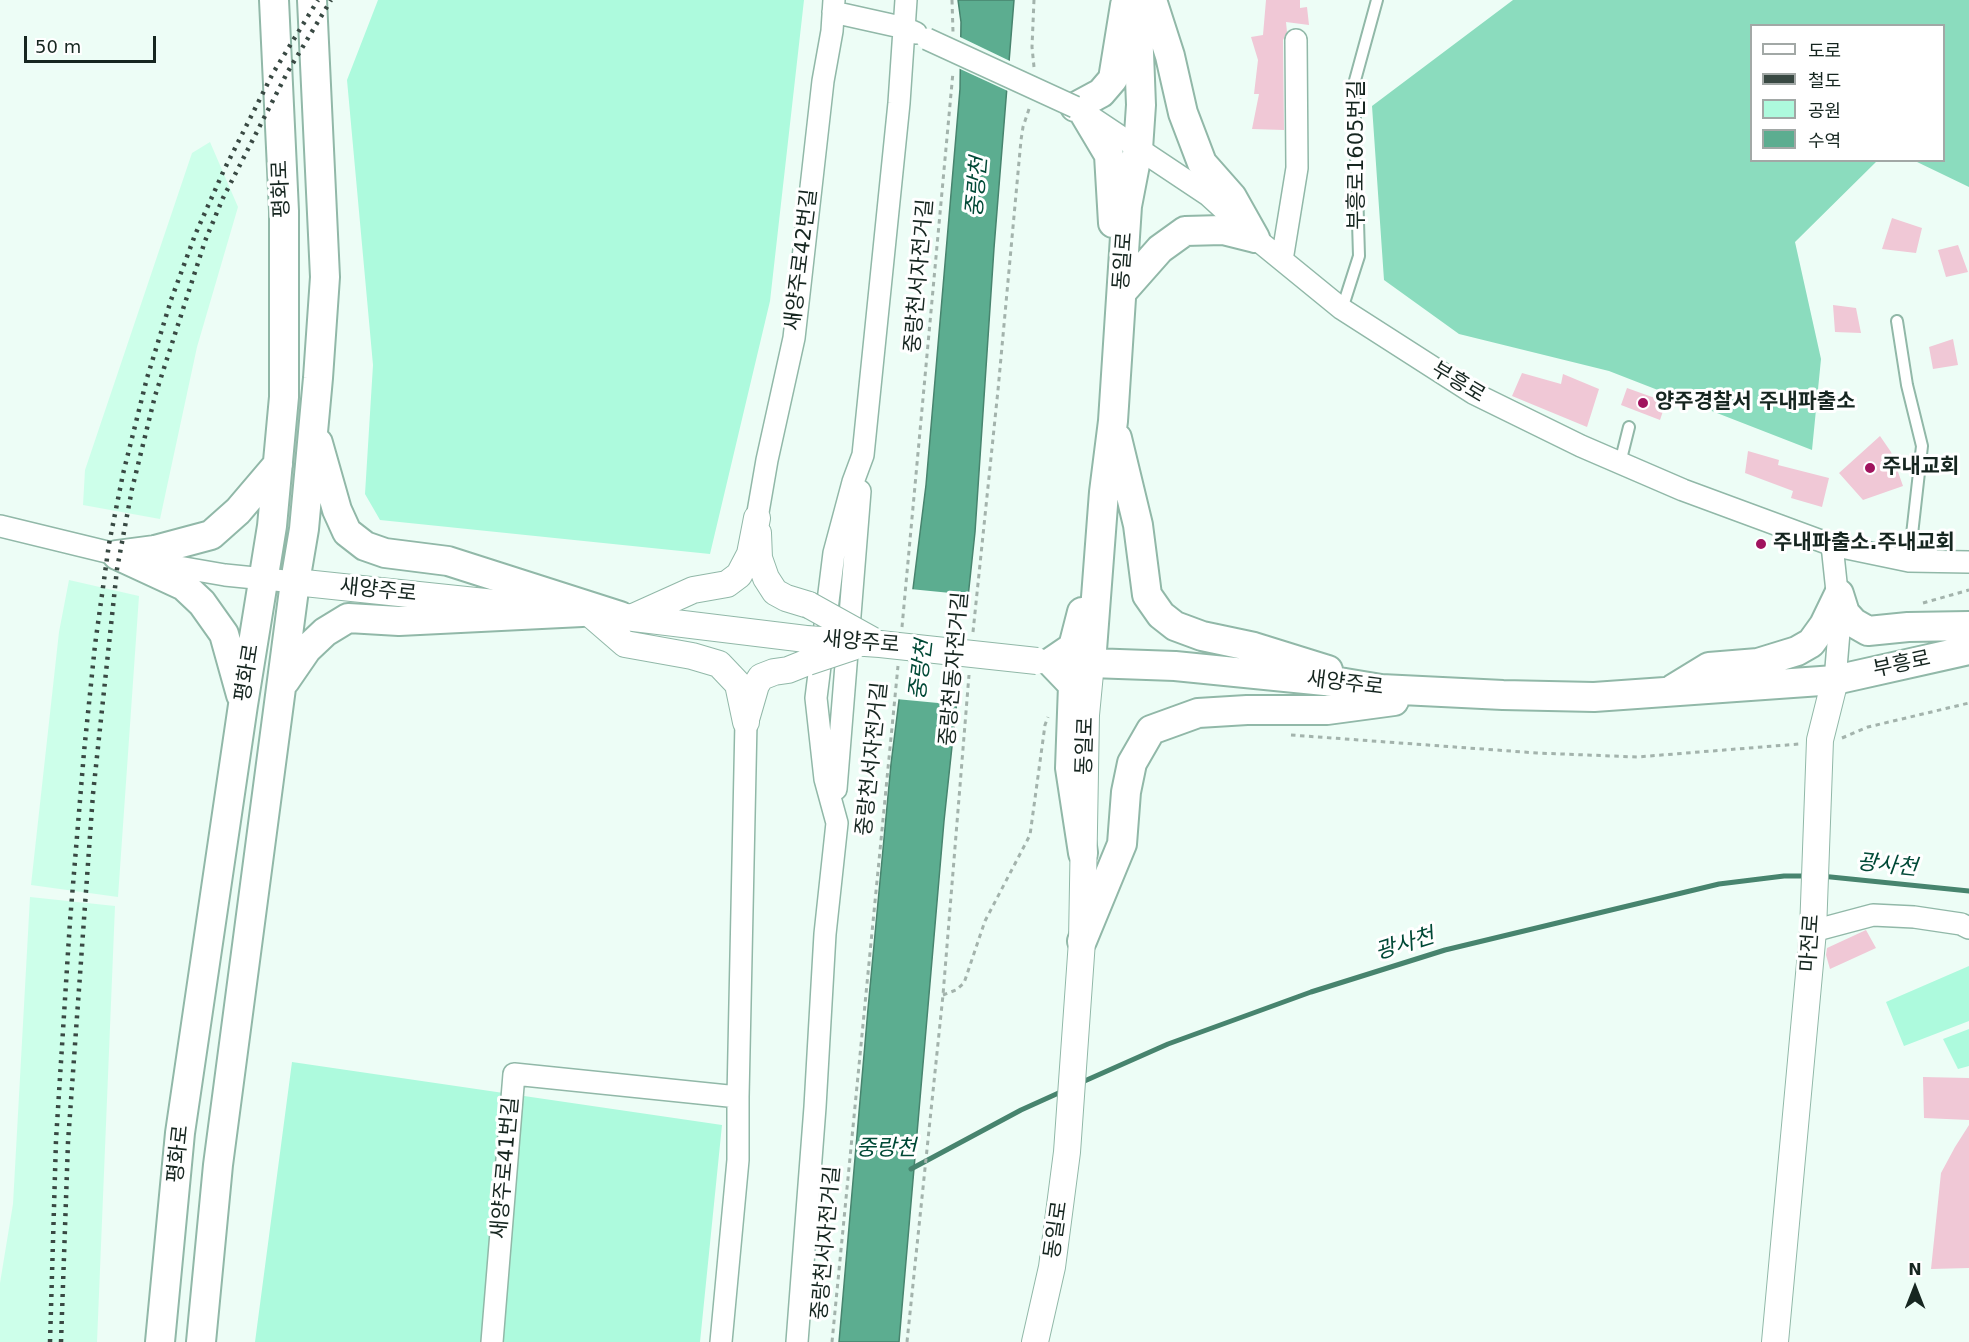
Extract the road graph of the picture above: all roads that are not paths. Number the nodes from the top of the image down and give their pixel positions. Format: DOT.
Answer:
graph roads {
  1 [pos="274,0"];
  2 [pos="312,0"];
  3 [pos="906,0"];
  4 [pos="1126,0"];
  5 [pos="1137,0"];
  6 [pos="1152,0"];
  7 [pos="1377,0"];
  8 [pos="834,6"];
  9 [pos="905,28"];
  10 [pos="1296,40"];
  11 [pos="1079,110"];
  12 [pos="1138,149"];
  13 [pos="1255,238"];
  14 [pos="1282,260"];
  15 [pos="1121,303"];
  16 [pos="1342,309"];
  17 [pos="1896,321"];
  18 [pos="1113,421"];
  19 [pos="1629,427"];
  20 [pos="314,430"];
  21 [pos="1620,463"];
  22 [pos="278,464"];
  23 [pos="1104,492"];
  24 [pos="757,518"];
  25 [pos="0,526"];
  26 [pos="1832,545"];
  27 [pos="117,555"];
  28 [pos="1909,561"];
  29 [pos="1969,562"];
  30 [pos="263,580"];
  31 [pos="295,582"];
  32 [pos="1839,594"];
  33 [pos="585,612"];
  34 [pos="626,617"];
  35 [pos="1969,626"];
  36 [pos="886,644"];
  37 [pos="807,650"];
  38 [pos="1969,650"];
  39 [pos="1044,662"];
  40 [pos="1091,663"];
  41 [pos="1836,680"];
  42 [pos="1345,683"];
  43 [pos="283,686"];
  44 [pos="1672,690"];
  45 [pos="1452,693"];
  46 [pos="243,705"];
  47 [pos="746,722"];
  48 [pos="1083,852"];
  49 [pos="1814,922"];
  50 [pos="1969,928"];
  51 [pos="1082,941"];
  52 [pos="738,1097"];
  53 [pos="160,1342"];
  54 [pos="201,1342"];
  55 [pos="492,1342"];
  56 [pos="720,1342"];
  57 [pos="797,1342"];
  58 [pos="1035,1342"];
  59 [pos="1775,1342"];
  1 -- 22 [label="main road, 평화로"];
  2 -- 20 [label="main road, 평화로"];
  3 -- 9 [label="street"];
  4 -- 11 [label="main road"];
  5 -- 12 [label="main road"];
  6 -- 13 [label="main road"];
  7 -- 16 [label="lane, 부흥로1605번길"];
  8 -- 9 [label="street, 부흥로"];
  8 -- 24 [label="street, 새양주로42번길"];
  9 -- 11 [label="street, 부흥로, bridge"];
  9 -- 57 [label="street"];
  10 -- 14 [label="street"];
  11 -- 12 [label="street, 부흥로"];
  11 -- 15 [label="main road"];
  12 -- 13 [label="street, 부흥로"];
  12 -- 15 [label="main road, 동일로"];
  13 -- 14 [label="street, 부흥로"];
  13 -- 15 [label="main road"];
  14 -- 16 [label="street, 부흥로"];
  15 -- 18 [label="main road, 동일로"];
  16 -- 21 [label="street, 부흥로"];
  17 -- 28 [label="lane"];
  18 -- 23 [label="main road, 동일로"];
  18 -- 42 [label="main road"];
  19 -- 21 [label="lane"];
  20 -- 31 [label="main road, 평화로"];
  20 -- 34 [label="main road"];
  21 -- 26 [label="street, 부흥로"];
  22 -- 27 [label="main road"];
  22 -- 30 [label="main road, 평화로"];
  23 -- 39 [label="main road"];
  23 -- 40 [label="main road, 동일로"];
  24 -- 34 [label="street"];
  24 -- 36 [label="street, bridge"];
  25 -- 27 [label="street, 새양주로"];
  26 -- 28 [label="street, 부흥로"];
  26 -- 32 [label="street, 마전로"];
  27 -- 30 [label="street, 새양주로"];
  27 -- 46 [label="main road"];
  28 -- 29 [label="street, 부흥로"];
  30 -- 31 [label="street, 새양주로"];
  30 -- 46 [label="main road, 평화로"];
  31 -- 33 [label="street, 새양주로"];
  31 -- 43 [label="main road, 평화로"];
  32 -- 35 [label="main road"];
  32 -- 41 [label="street, 마전로"];
  32 -- 44 [label="main road"];
  33 -- 34 [label="street, 새양주로"];
  33 -- 43 [label="main road"];
  33 -- 47 [label="street"];
  34 -- 37 [label="street, 새양주로"];
  36 -- 37 [label="street, 새양주로, bridge"];
  36 -- 39 [label="street, 새양주로, bridge"];
  37 -- 47 [label="street"];
  38 -- 41 [label="main road, 부흥로"];
  39 -- 40 [label="street, 새양주로"];
  39 -- 48 [label="main road"];
  40 -- 42 [label="main road, 새양주로"];
  40 -- 48 [label="street, 동일로"];
  41 -- 44 [label="main road, 새양주로"];
  41 -- 49 [label="street, 마전로"];
  42 -- 45 [label="main road, 새양주로"];
  43 -- 54 [label="main road, 평화로"];
  44 -- 45 [label="main road, 새양주로"];
  45 -- 51 [label="main road"];
  46 -- 53 [label="main road, 평화로"];
  47 -- 52 [label="street"];
  48 -- 51 [label="street, 동일로"];
  49 -- 50 [label="street"];
  49 -- 59 [label="street, 마전로"];
  51 -- 58 [label="street, 동일로"];
  52 -- 55 [label="street, 새양주로41번길"];
  52 -- 56 [label="street"];
}
